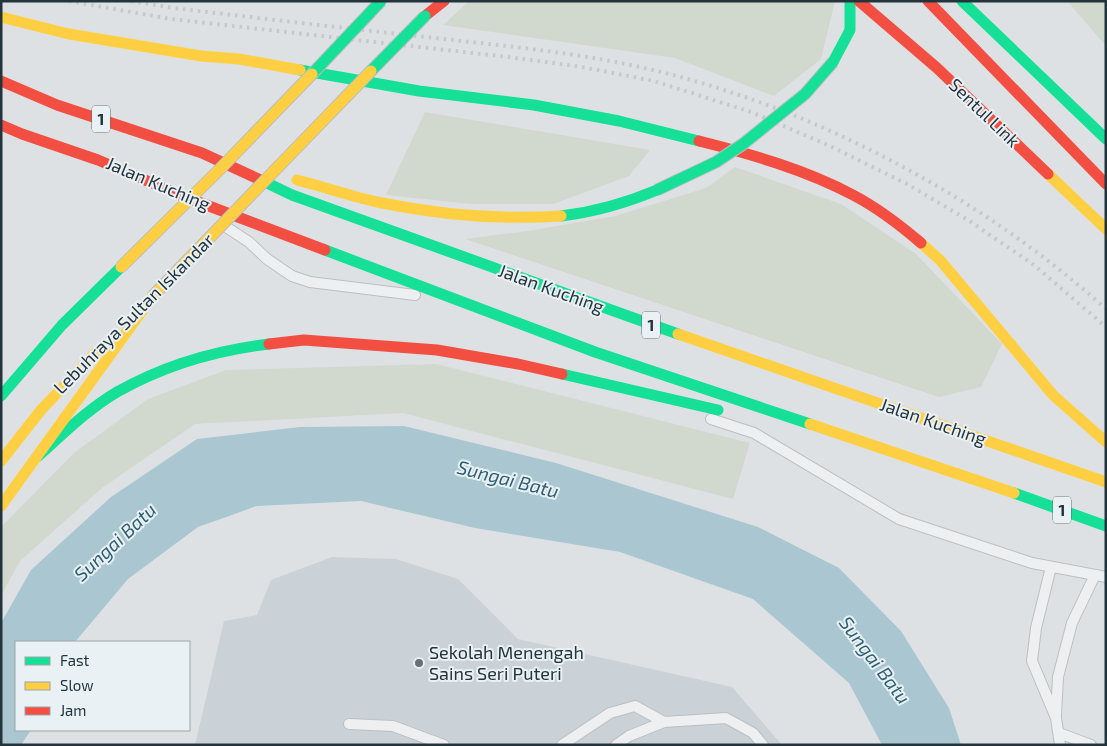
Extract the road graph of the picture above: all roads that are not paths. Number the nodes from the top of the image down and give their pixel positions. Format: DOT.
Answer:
graph roads {
  1 [pos="381,1"];
  2 [pos="440,1"];
  3 [pos="444,1"];
  4 [pos="850,1"];
  5 [pos="859,1"];
  6 [pos="928,1"];
  7 [pos="962,1"];
  8 [pos="425,16"];
  9 [pos="1,17"];
  10 [pos="1,81"];
  11 [pos="1,125"];
  12 [pos="1106,139"];
  13 [pos="202,154"];
  14 [pos="1106,184"];
  15 [pos="180,195"];
  16 [pos="1106,228"];
  17 [pos="152,297"];
  18 [pos="460,301"];
  19 [pos="591,382"];
  20 [pos="1,396"];
  21 [pos="785,416"];
  22 [pos="1106,442"];
  23 [pos="37,457"];
  24 [pos="1,460"];
  25 [pos="1106,482"];
  26 [pos="1,506"];
  27 [pos="1106,526"];
  28 [pos="1051,567"];
  29 [pos="1095,575"];
  30 [pos="1106,577"];
  31 [pos="1056,718"];
  32 [pos="664,722"];
  33 [pos="349,724"];
  34 [pos="1059,733"];
  35 [pos="444,745"];
  36 [pos="562,745"];
  37 [pos="616,745"];
  38 [pos="763,745"];
  39 [pos="1060,745"];
  40 [pos="1091,745"];
  1 -- 20 [label="main road, bridge"];
  2 -- 8 [label="main road, Lebuhraya Sultan Iskandar"];
  3 -- 8 [label="main road"];
  4 -- 13 [label="main road, bridge"];
  5 -- 16 [label="main road, Sentul Link"];
  6 -- 14 [label="main road, Sentul Link"];
  7 -- 12 [label="main road"];
  8 -- 17 [label="main road, Lebuhraya Sultan Iskandar, bridge"];
  9 -- 22 [label="main road"];
  10 -- 13 [label="main road, Jalan Kuching / 1"];
  11 -- 15 [label="main road, Jalan Kuching / 1"];
  13 -- 25 [label="main road, Jalan Kuching / 1"];
  15 -- 18 [label="main road, Jalan Kuching / 1"];
  15 -- 18 [label="lane"];
  17 -- 23 [label="main road"];
  17 -- 24 [label="main road, Lebuhraya Sultan Iskandar"];
  18 -- 21 [label="main road, Jalan Kuching / 1"];
  19 -- 21 [label="main road"];
  19 -- 23 [label="main road"];
  19 -- 28 [label="lane"];
  21 -- 27 [label="main road, Jalan Kuching / 1"];
  23 -- 26 [label="main road"];
  28 -- 29 [label="lane"];
  28 -- 31 [label="lane"];
  29 -- 30 [label="lane"];
  29 -- 31 [label="lane"];
  31 -- 34 [label="lane"];
  32 -- 36 [label="lane"];
  32 -- 37 [label="lane"];
  32 -- 38 [label="lane"];
  33 -- 35 [label="lane"];
  34 -- 39 [label="lane"];
  34 -- 40 [label="lane"];
}
